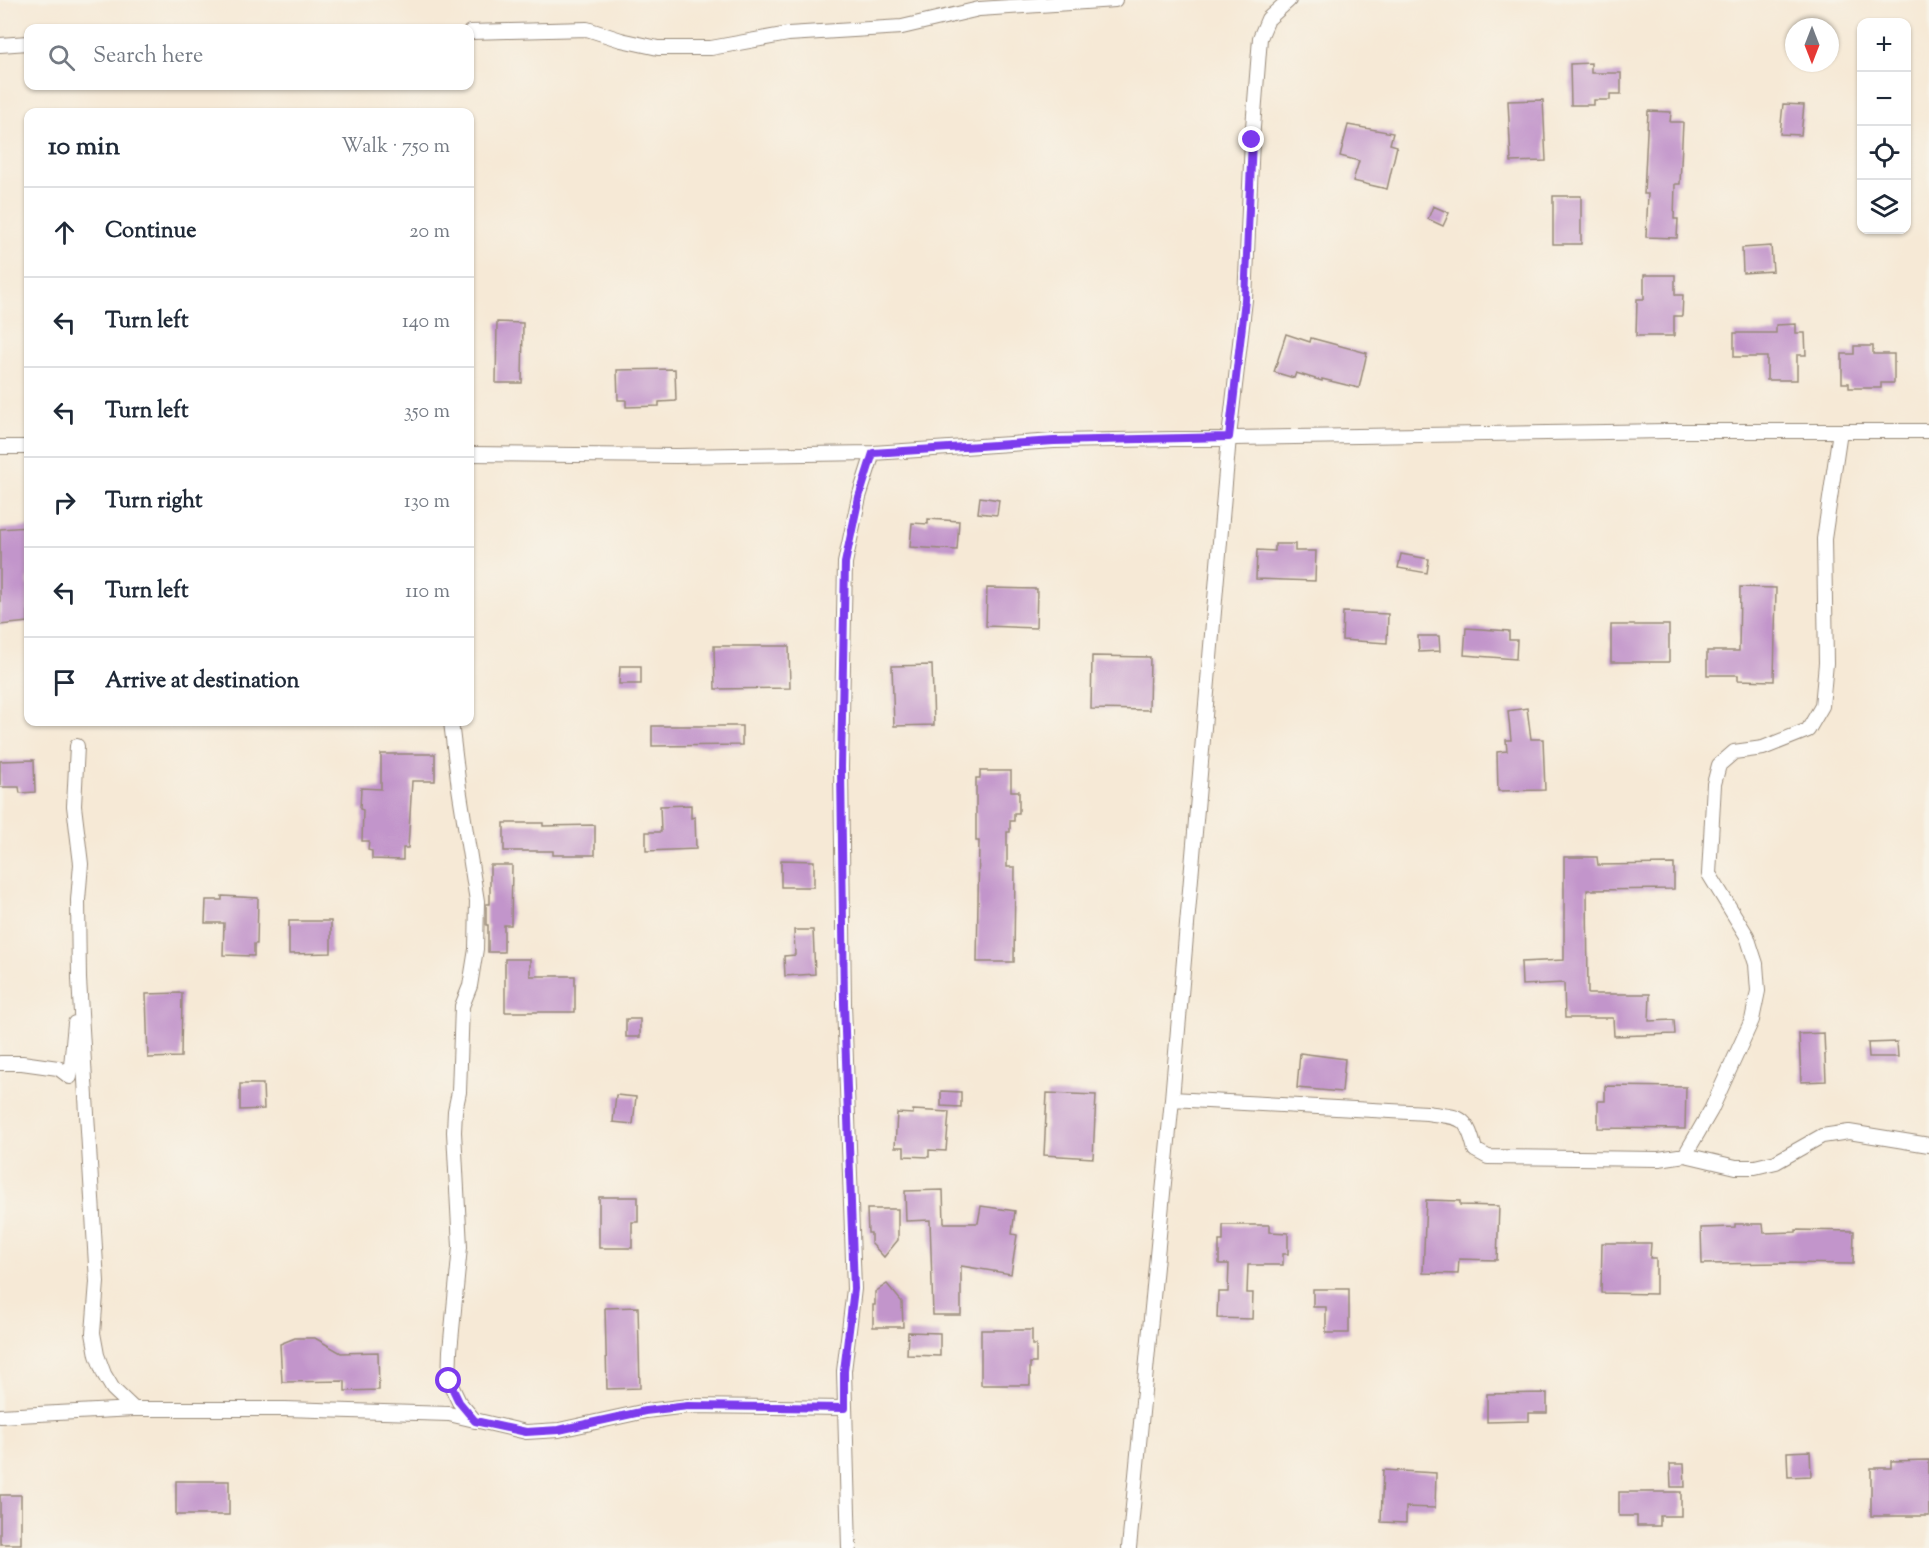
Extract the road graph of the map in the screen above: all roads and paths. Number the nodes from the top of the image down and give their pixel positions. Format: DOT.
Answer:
graph roads {
  1 [pos="1115,0"];
  2 [pos="1289,0"];
  3 [pos="474,32"];
  4 [pos="24,43"];
  5 [pos="0,45"];
  6 [pos="1840,431"];
  7 [pos="1929,431"];
  8 [pos="1229,437"];
  9 [pos="0,447"];
  10 [pos="24,447"];
  11 [pos="873,453"];
  12 [pos="474,454"];
  13 [pos="451,726"];
  14 [pos="77,746"];
  15 [pos="79,979"];
  16 [pos="0,1063"];
  17 [pos="1172,1099"];
  18 [pos="1929,1145"];
  19 [pos="1685,1155"];
  20 [pos="844,1408"];
  21 [pos="134,1409"];
  22 [pos="0,1416"];
  23 [pos="475,1421"];
  24 [pos="849,1548"];
  25 [pos="1130,1548"];
  1 -- 3 [label="street"];
  2 -- 8 [label="street"];
  4 -- 5 [label="street"];
  6 -- 7 [label="street"];
  6 -- 8 [label="street"];
  6 -- 19 [label="street"];
  8 -- 11 [label="street"];
  8 -- 17 [label="street"];
  9 -- 10 [label="street"];
  11 -- 12 [label="street"];
  11 -- 20 [label="street"];
  13 -- 23 [label="street"];
  14 -- 15 [label="street"];
  15 -- 16 [label="street"];
  15 -- 21 [label="street"];
  17 -- 19 [label="street"];
  17 -- 25 [label="street"];
  18 -- 19 [label="street"];
  20 -- 23 [label="street"];
  20 -- 24 [label="street"];
  21 -- 22 [label="street"];
  21 -- 23 [label="street"];
}
